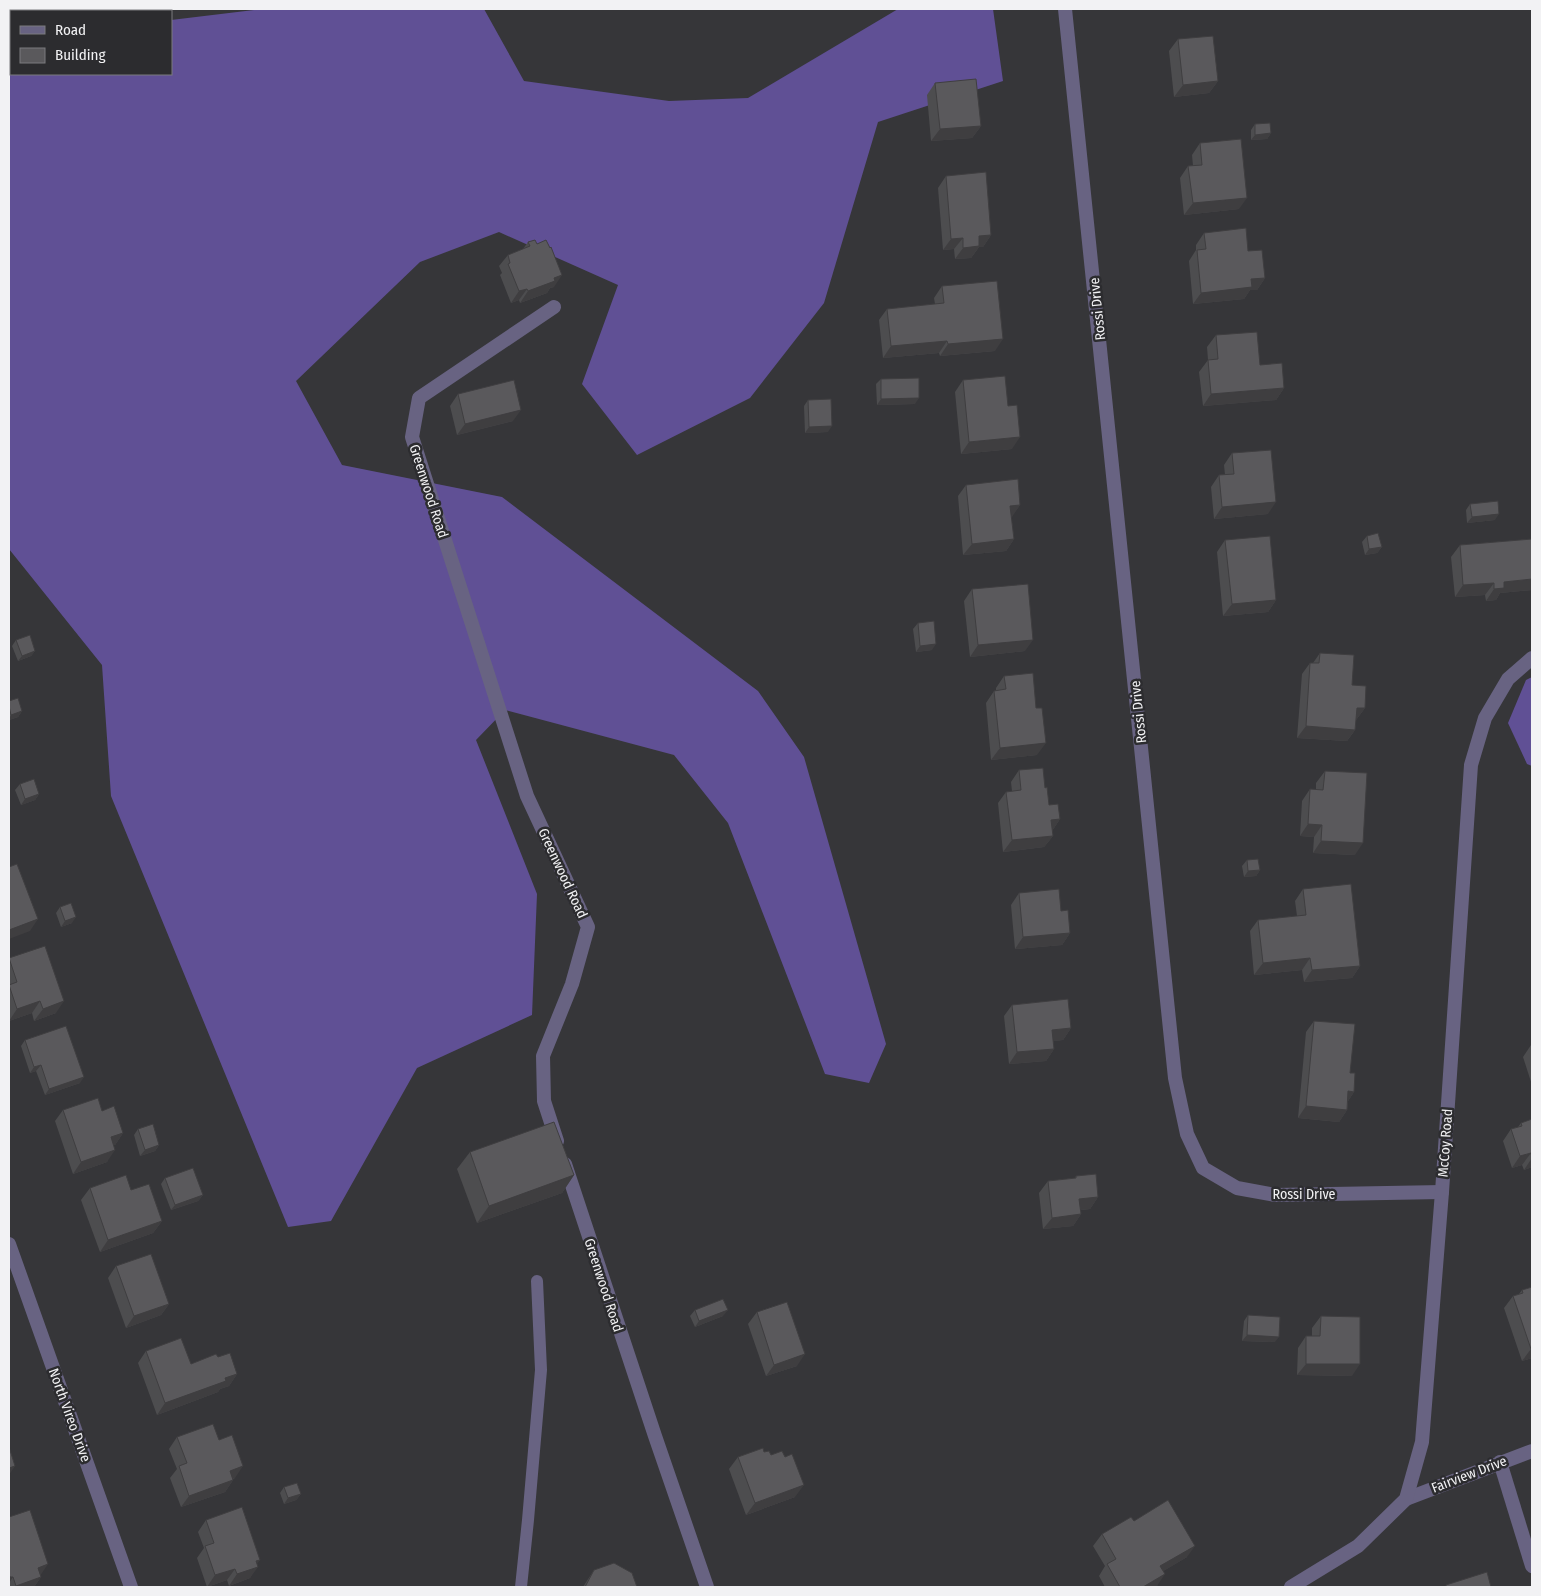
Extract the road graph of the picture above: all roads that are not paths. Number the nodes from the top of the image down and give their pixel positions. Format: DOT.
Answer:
graph roads {
  1 [pos="1065,9"];
  2 [pos="554,307"];
  3 [pos="1532,658"];
  4 [pos="1442,1192"];
  5 [pos="9,1244"];
  6 [pos="537,1281"];
  7 [pos="1532,1451"];
  8 [pos="1500,1462"];
  9 [pos="1406,1499"];
  10 [pos="1532,1566"];
  11 [pos="131,1587"];
  12 [pos="521,1587"];
  13 [pos="707,1587"];
  14 [pos="1291,1587"];
  1 -- 4 [label="street, Rossi Drive"];
  2 -- 13 [label="street, Greenwood Road"];
  3 -- 4 [label="street, McCoy Road"];
  4 -- 9 [label="street, McCoy Road"];
  5 -- 11 [label="street, North Vireo Drive"];
  6 -- 12 [label="lane"];
  7 -- 8 [label="street, Fairview Drive"];
  8 -- 9 [label="street, Fairview Drive"];
  8 -- 10 [label="street"];
  9 -- 14 [label="street, McCoy Road"];
}
